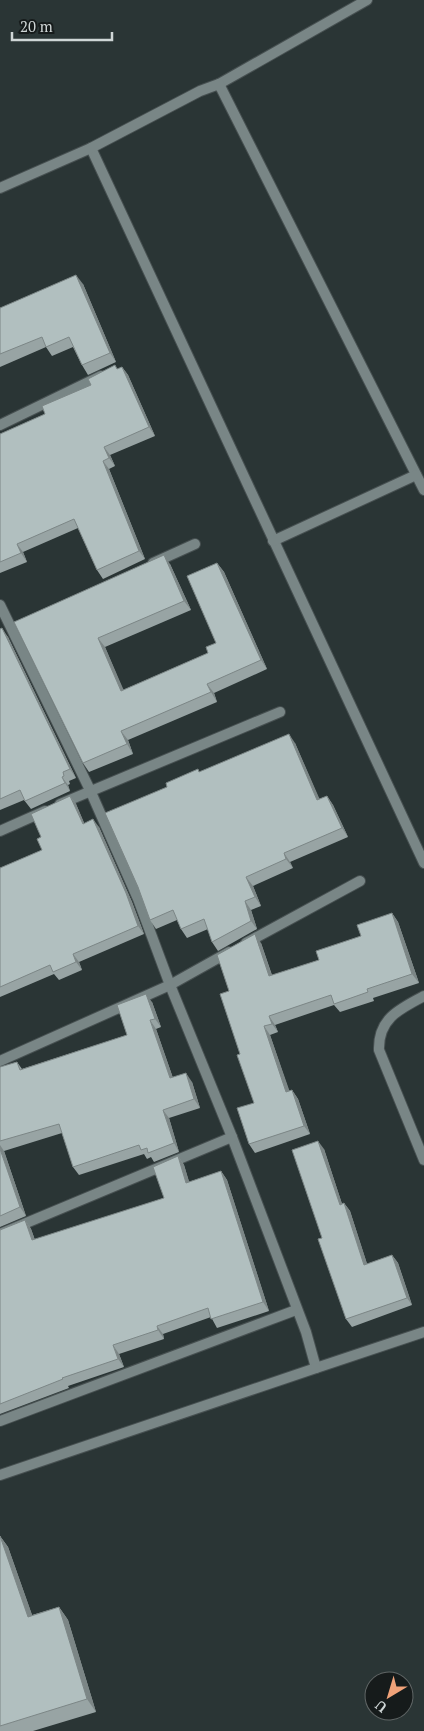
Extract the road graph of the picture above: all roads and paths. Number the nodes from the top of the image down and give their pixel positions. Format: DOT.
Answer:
graph roads {
  1 [pos="367,0"];
  2 [pos="219,84"];
  3 [pos="90,148"];
  4 [pos="0,188"];
  5 [pos="107,373"];
  6 [pos="0,425"];
  7 [pos="416,476"];
  8 [pos="424,490"];
  9 [pos="273,541"];
  10 [pos="195,544"];
  11 [pos="143,568"];
  12 [pos="0,605"];
  13 [pos="16,626"];
  14 [pos="0,633"];
  15 [pos="280,712"];
  16 [pos="90,790"];
  17 [pos="0,831"];
  18 [pos="424,863"];
  19 [pos="360,881"];
  20 [pos="170,985"];
  21 [pos="424,996"];
  22 [pos="0,1061"];
  23 [pos="232,1137"];
  24 [pos="424,1160"];
  25 [pos="0,1234"];
  26 [pos="296,1310"];
  27 [pos="424,1332"];
  28 [pos="316,1368"];
  29 [pos="0,1421"];
  30 [pos="0,1475"];
  1 -- 2 [label="lane"];
  2 -- 3 [label="lane"];
  2 -- 7 [label="lane"];
  3 -- 4 [label="lane"];
  3 -- 9 [label="lane"];
  5 -- 6 [label="lane"];
  7 -- 8 [label="lane"];
  7 -- 9 [label="lane"];
  9 -- 18 [label="lane"];
  10 -- 11 [label="lane"];
  12 -- 13 [label="lane"];
  13 -- 14 [label="lane"];
  13 -- 16 [label="lane"];
  15 -- 16 [label="lane"];
  16 -- 17 [label="lane"];
  16 -- 20 [label="lane"];
  19 -- 20 [label="lane"];
  20 -- 22 [label="lane"];
  20 -- 23 [label="lane"];
  21 -- 24 [label="lane"];
  23 -- 25 [label="lane"];
  23 -- 26 [label="lane"];
  26 -- 28 [label="lane"];
  26 -- 29 [label="lane"];
  27 -- 28 [label="lane"];
  28 -- 30 [label="lane"];
}
